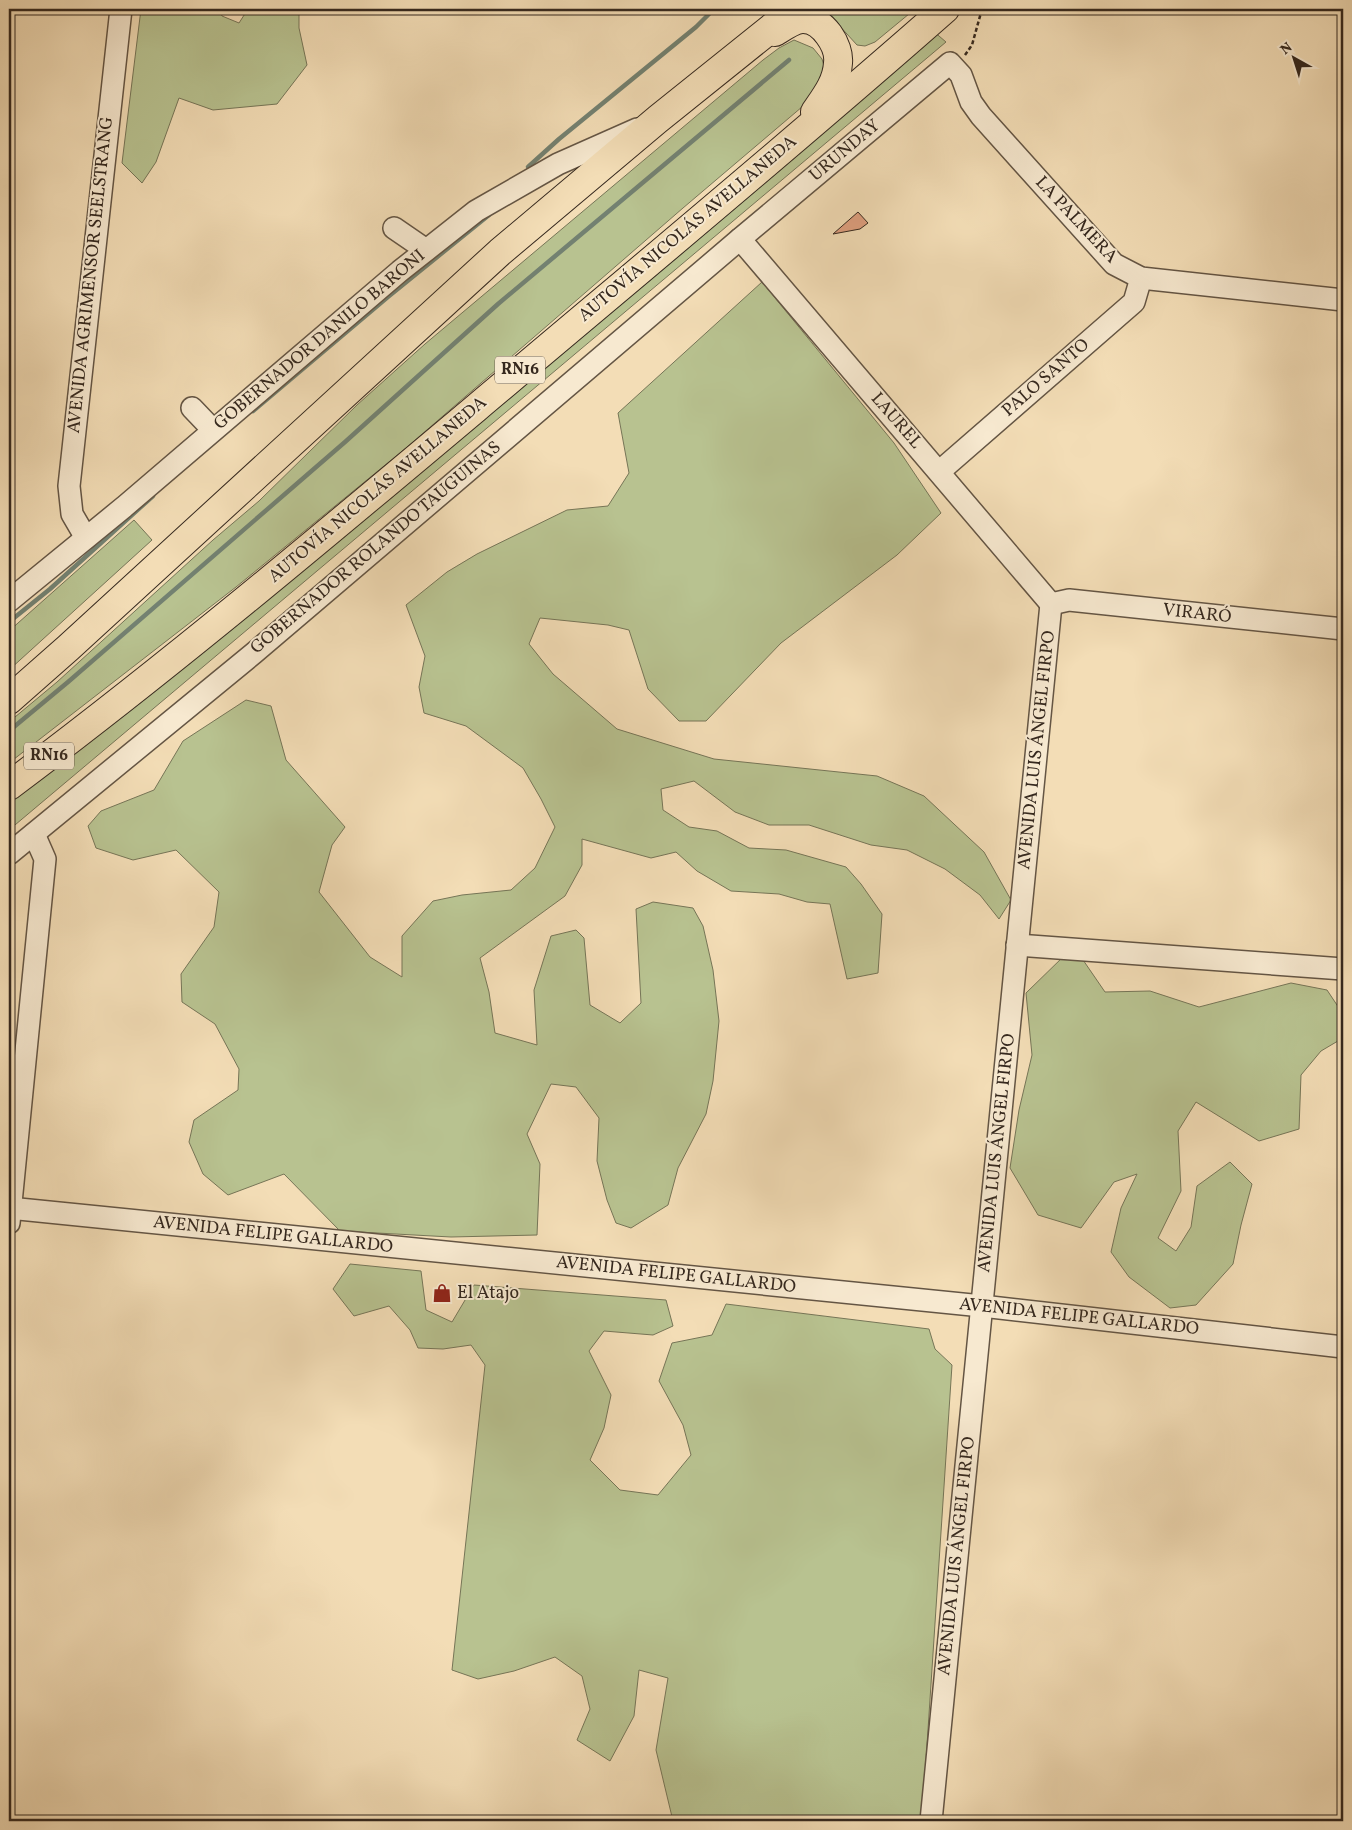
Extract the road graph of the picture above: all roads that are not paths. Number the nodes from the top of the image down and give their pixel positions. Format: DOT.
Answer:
graph roads {
  1 [pos="121,9"];
  2 [pos="795,9"];
  3 [pos="945,9"];
  4 [pos="734,57"];
  5 [pos="952,65"];
  6 [pos="658,119"];
  7 [pos="799,136"];
  8 [pos="394,228"];
  9 [pos="740,239"];
  10 [pos="426,250"];
  11 [pos="1141,278"];
  12 [pos="1343,300"];
  13 [pos="192,408"];
  14 [pos="213,430"];
  15 [pos="940,471"];
  16 [pos="86,538"];
  17 [pos="9,601"];
  18 [pos="1051,604"];
  19 [pos="1343,629"];
  20 [pos="9,700"];
  21 [pos="9,786"];
  22 [pos="34,834"];
  23 [pos="9,854"];
  24 [pos="1017,945"];
  25 [pos="1343,969"];
  26 [pos="9,1213"];
  27 [pos="982,1306"];
  28 [pos="1343,1347"];
  29 [pos="931,1821"];
  1 -- 16 [label="street, AVENIDA AGRIMENSOR SEELSTRANG"];
  2 -- 4 [label="highway"];
  3 -- 7 [label="highway, AUTOVÍA NICOLÁS AVELLANEDA / RN16"];
  4 -- 6 [label="highway"];
  4 -- 7 [label="highway"];
  5 -- 9 [label="street, URUNDAY"];
  5 -- 11 [label="street, LA PALMERA"];
  6 -- 10 [label="street, GOBERNADOR DANILO BARONI"];
  6 -- 20 [label="highway"];
  7 -- 21 [label="highway, AUTOVÍA NICOLÁS AVELLANEDA / RN16"];
  8 -- 10 [label="street"];
  9 -- 15 [label="street, LAUREL"];
  9 -- 22 [label="street, GOBERNADOR ROLANDO TAUGUINAS"];
  10 -- 14 [label="street, GOBERNADOR DANILO BARONI"];
  11 -- 12 [label="street, LA PALMERA"];
  11 -- 15 [label="street, PALO SANTO"];
  13 -- 14 [label="street"];
  14 -- 16 [label="street, GOBERNADOR DANILO BARONI"];
  15 -- 18 [label="street, LAUREL"];
  16 -- 17 [label="street, GOBERNADOR DANILO BARONI"];
  18 -- 19 [label="street, VIRARÓ"];
  18 -- 24 [label="street, AVENIDA LUIS ÁNGEL FIRPO"];
  22 -- 23 [label="street, GOBERNADOR ROLANDO TAUGUINAS"];
  22 -- 26 [label="street"];
  24 -- 25 [label="street"];
  24 -- 27 [label="street, AVENIDA LUIS ÁNGEL FIRPO"];
  26 -- 27 [label="street, AVENIDA FELIPE GALLARDO"];
  27 -- 28 [label="street, AVENIDA FELIPE GALLARDO"];
  27 -- 29 [label="street, AVENIDA LUIS ÁNGEL FIRPO"];
}
